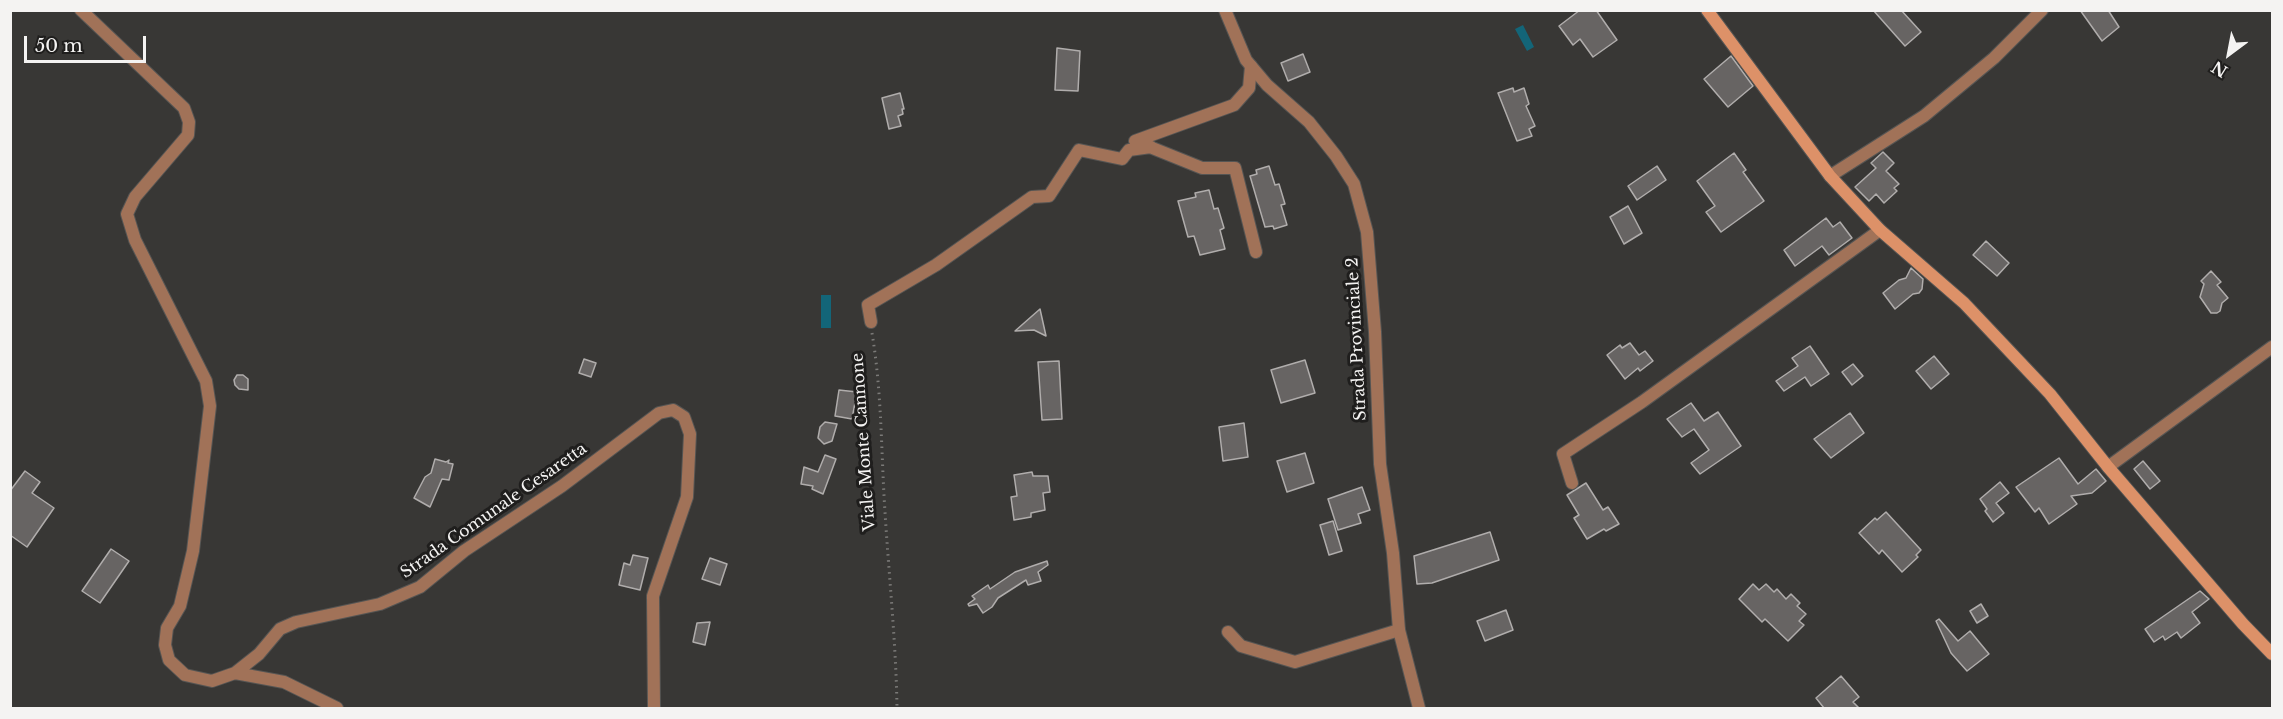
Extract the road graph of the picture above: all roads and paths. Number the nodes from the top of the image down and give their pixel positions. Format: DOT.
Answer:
graph roads {
  1 [pos="81,10"];
  2 [pos="1225,10"];
  3 [pos="1707,10"];
  4 [pos="2042,10"];
  5 [pos="1251,66"];
  6 [pos="1151,147"];
  7 [pos="1830,176"];
  8 [pos="1880,230"];
  9 [pos="1256,252"];
  10 [pos="871,322"];
  11 [pos="2272,347"];
  12 [pos="2108,467"];
  13 [pos="1572,483"];
  14 [pos="1399,630"];
  15 [pos="1228,632"];
  16 [pos="2272,654"];
  17 [pos="235,673"];
  18 [pos="337,708"];
  19 [pos="654,708"];
  20 [pos="897,708"];
  21 [pos="1419,708"];
  1 -- 17 [label="street, Strada Comunale Cesaretta"];
  2 -- 5 [label="street, Strada Provinciale 2"];
  3 -- 7 [label="main road"];
  4 -- 7 [label="street"];
  5 -- 6 [label="street"];
  5 -- 14 [label="street, Strada Provinciale 2"];
  6 -- 9 [label="street"];
  6 -- 10 [label="street"];
  7 -- 8 [label="main road"];
  8 -- 12 [label="main road"];
  8 -- 13 [label="street"];
  10 -- 20 [label="path, Viale Monte Cannone"];
  11 -- 12 [label="street"];
  12 -- 16 [label="main road"];
  14 -- 15 [label="street"];
  14 -- 21 [label="street, Strada Provinciale 2"];
  17 -- 18 [label="street"];
  17 -- 19 [label="street, Strada Comunale Cesaretta"];
}
